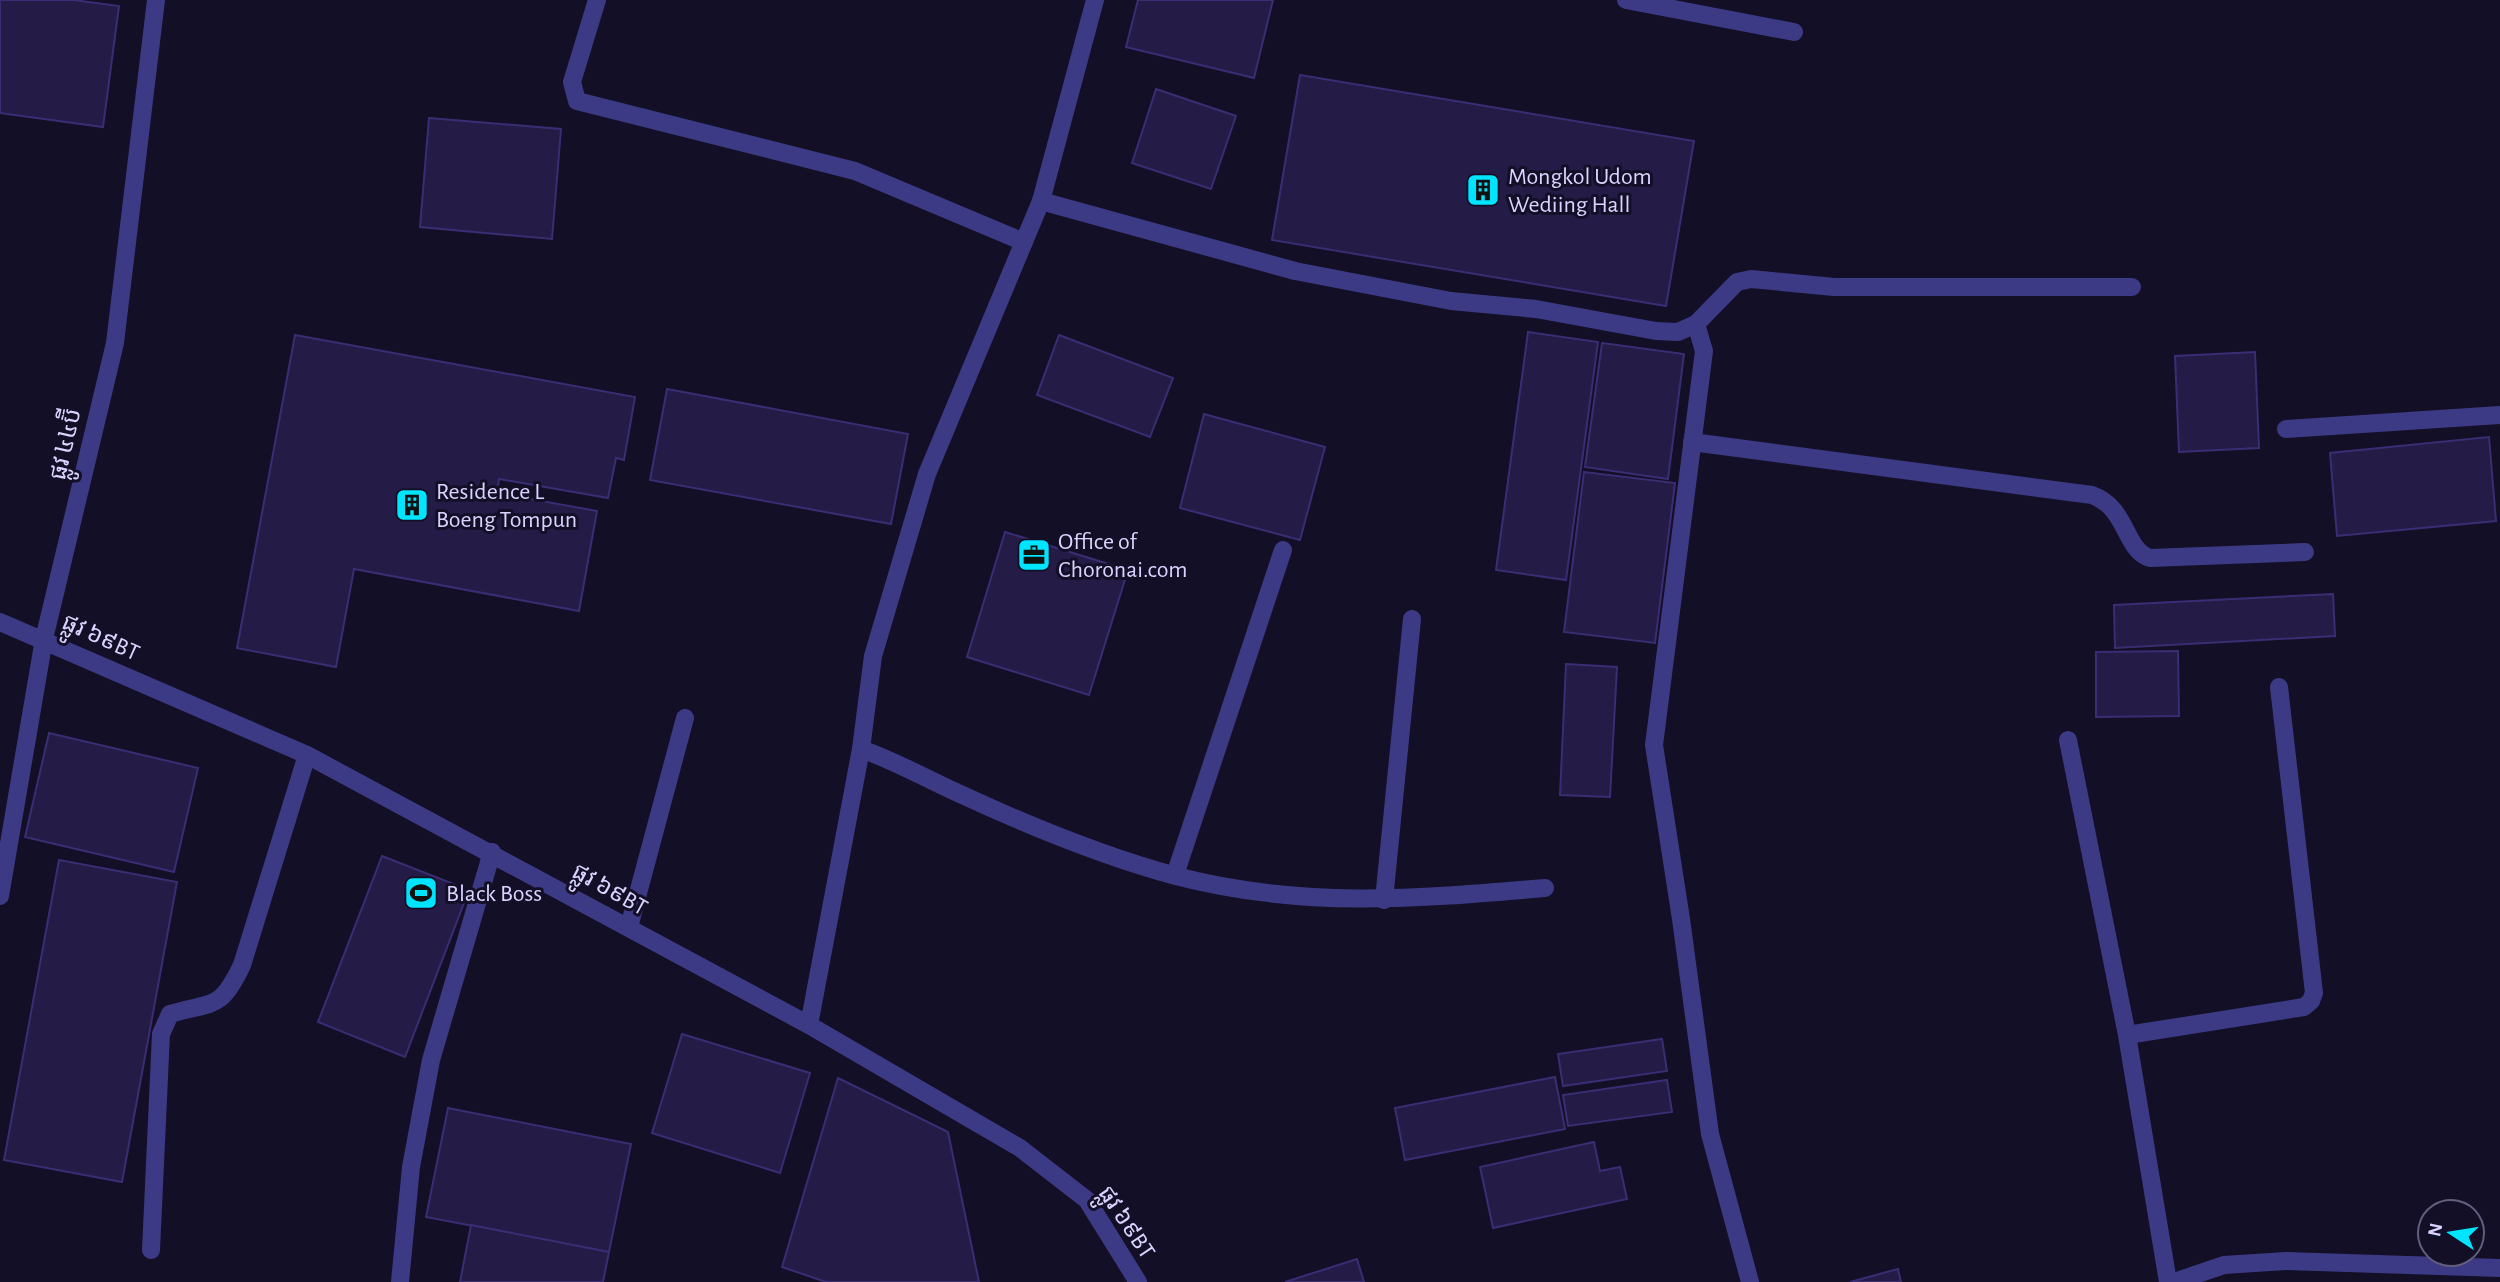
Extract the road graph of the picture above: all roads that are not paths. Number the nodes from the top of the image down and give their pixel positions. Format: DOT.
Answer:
graph roads {
  1 [pos="156,0"];
  2 [pos="597,0"];
  3 [pos="1095,0"];
  4 [pos="1626,0"];
  5 [pos="1794,32"];
  6 [pos="1041,201"];
  7 [pos="1024,242"];
  8 [pos="2132,287"];
  9 [pos="1696,324"];
  10 [pos="2500,415"];
  11 [pos="2286,429"];
  12 [pos="1692,442"];
  13 [pos="1283,550"];
  14 [pos="2305,552"];
  15 [pos="1412,619"];
  16 [pos="0,621"];
  17 [pos="44,639"];
  18 [pos="2279,687"];
  19 [pos="685,718"];
  20 [pos="2068,740"];
  21 [pos="861,749"];
  22 [pos="307,755"];
  23 [pos="492,852"];
  24 [pos="1175,876"];
  25 [pos="1545,888"];
  26 [pos="0,896"];
  27 [pos="1384,900"];
  28 [pos="629,927"];
  29 [pos="809,1025"];
  30 [pos="2127,1035"];
  31 [pos="151,1250"];
  32 [pos="2500,1268"];
  33 [pos="400,1282"];
  34 [pos="1138,1282"];
  35 [pos="1750,1282"];
  36 [pos="2168,1282"];
  37 [pos="2174,1282"];
  1 -- 17 [label="street, ផ្លូវ ៤៤ប៊ី"];
  2 -- 7 [label="street"];
  3 -- 6 [label="street"];
  4 -- 5 [label="street"];
  6 -- 7 [label="street"];
  6 -- 9 [label="street"];
  7 -- 21 [label="street"];
  8 -- 9 [label="street"];
  9 -- 12 [label="street"];
  10 -- 11 [label="street"];
  12 -- 14 [label="street"];
  12 -- 35 [label="street"];
  13 -- 24 [label="street"];
  15 -- 27 [label="street"];
  16 -- 17 [label="street, ផ្លូវ ៦៩BT"];
  17 -- 22 [label="street, ផ្លូវ ៦៩BT"];
  17 -- 26 [label="street, ផ្លូវ ៤៤ប៊ី"];
  18 -- 30 [label="street"];
  19 -- 28 [label="street"];
  20 -- 30 [label="street"];
  21 -- 24 [label="street"];
  21 -- 29 [label="street"];
  22 -- 23 [label="street, ផ្លូវ ៦៩BT"];
  22 -- 31 [label="street"];
  23 -- 28 [label="street, ផ្លូវ ៦៩BT"];
  23 -- 33 [label="street"];
  24 -- 27 [label="street"];
  25 -- 27 [label="street"];
  28 -- 29 [label="street, ផ្លូវ ៦៩BT"];
  29 -- 34 [label="street, ផ្លូវ ៦៩BT"];
  30 -- 36 [label="street"];
  32 -- 37 [label="street"];
}
